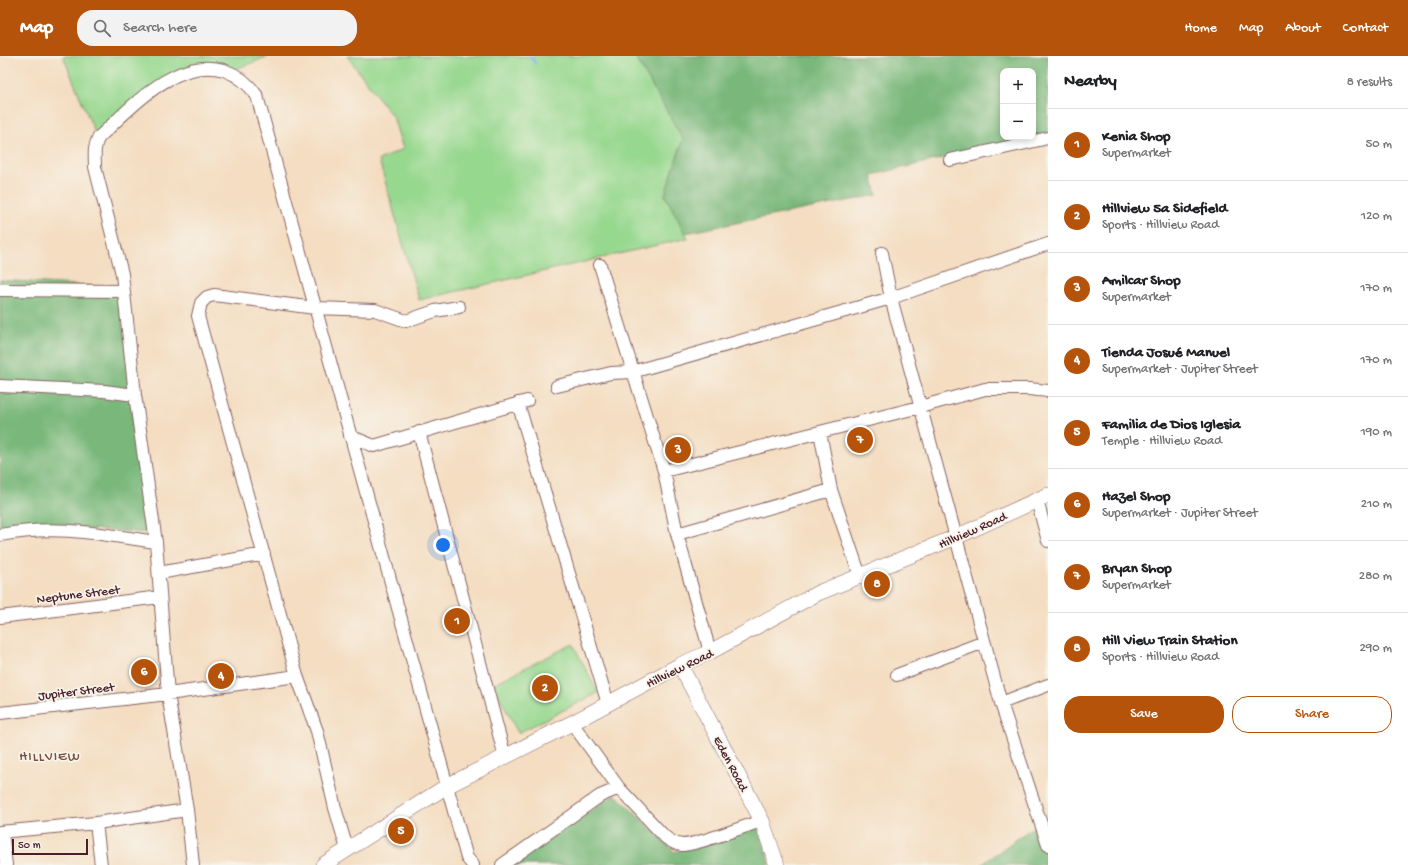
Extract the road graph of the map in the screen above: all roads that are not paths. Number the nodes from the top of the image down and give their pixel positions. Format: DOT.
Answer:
graph roads {
  1 [pos="1048,138"];
  2 [pos="950,160"];
  3 [pos="1048,244"];
  4 [pos="882,253"];
  5 [pos="600,265"];
  6 [pos="0,290"];
  7 [pos="123,291"];
  8 [pos="891,298"];
  9 [pos="459,307"];
  10 [pos="315,308"];
  11 [pos="632,372"];
  12 [pos="0,386"];
  13 [pos="557,386"];
  14 [pos="1048,391"];
  15 [pos="135,395"];
  16 [pos="920,407"];
  17 [pos="418,432"];
  18 [pos="820,432"];
  19 [pos="350,436"];
  20 [pos="664,471"];
  21 [pos="831,490"];
  22 [pos="1043,497"];
  23 [pos="677,534"];
  24 [pos="0,535"];
  25 [pos="956,537"];
  26 [pos="1048,541"];
  27 [pos="156,542"];
  28 [pos="264,554"];
  29 [pos="159,573"];
  30 [pos="860,576"];
  31 [pos="160,597"];
  32 [pos="0,617"];
  33 [pos="984,642"];
  34 [pos="710,652"];
  35 [pos="680,665"];
  36 [pos="897,675"];
  37 [pos="297,676"];
  38 [pos="1048,685"];
  39 [pos="168,694"];
  40 [pos="1001,703"];
  41 [pos="608,704"];
  42 [pos="0,713"];
  43 [pos="572,723"];
  44 [pos="505,757"];
  45 [pos="447,786"];
  46 [pos="619,788"];
  47 [pos="187,810"];
  48 [pos="1043,814"];
  49 [pos="762,821"];
  50 [pos="96,823"];
  51 [pos="1,832"];
  52 [pos="1048,845"];
  53 [pos="347,849"];
  54 [pos="6,865"];
  55 [pos="101,865"];
  56 [pos="193,865"];
  57 [pos="323,865"];
  58 [pos="473,865"];
  59 [pos="502,865"];
  60 [pos="777,865"];
  1 -- 2 [label="street"];
  3 -- 8 [label="street"];
  4 -- 8 [label="street"];
  5 -- 11 [label="street"];
  6 -- 7 [label="street"];
  7 -- 10 [label="street"];
  7 -- 15 [label="street"];
  8 -- 11 [label="street"];
  8 -- 16 [label="street"];
  9 -- 10 [label="street"];
  10 -- 19 [label="street"];
  10 -- 28 [label="street"];
  11 -- 13 [label="street"];
  11 -- 20 [label="street"];
  12 -- 15 [label="street"];
  14 -- 16 [label="street"];
  15 -- 27 [label="street"];
  16 -- 18 [label="street"];
  16 -- 25 [label="street"];
  17 -- 19 [label="street"];
  17 -- 41 [label="street"];
  17 -- 44 [label="street"];
  18 -- 20 [label="street"];
  18 -- 21 [label="street"];
  19 -- 45 [label="street"];
  20 -- 23 [label="street"];
  21 -- 23 [label="street"];
  21 -- 30 [label="street"];
  22 -- 25 [label="street, Hillview Road"];
  22 -- 26 [label="street"];
  23 -- 34 [label="street"];
  24 -- 27 [label="street"];
  25 -- 30 [label="street, Hillview Road"];
  25 -- 33 [label="street"];
  27 -- 29 [label="street"];
  28 -- 29 [label="street"];
  28 -- 37 [label="street"];
  29 -- 31 [label="street"];
  30 -- 34 [label="street, Hillview Road"];
  31 -- 32 [label="street, Neptune Street"];
  31 -- 39 [label="street"];
  33 -- 36 [label="street"];
  33 -- 40 [label="street"];
  34 -- 35 [label="street, Hillview Road"];
  35 -- 41 [label="street, Hillview Road"];
  35 -- 49 [label="street, Eden Road"];
  37 -- 39 [label="street, Jupiter Street"];
  37 -- 53 [label="street"];
  38 -- 40 [label="street"];
  39 -- 42 [label="street, Jupiter Street"];
  39 -- 47 [label="street"];
  40 -- 48 [label="street"];
  41 -- 43 [label="street, Hillview Road"];
  43 -- 44 [label="street, Hillview Road"];
  43 -- 46 [label="street"];
  44 -- 45 [label="street, Hillview Road"];
  45 -- 53 [label="street, Hillview Road"];
  45 -- 58 [label="street"];
  46 -- 49 [label="street"];
  46 -- 59 [label="street"];
  47 -- 50 [label="street"];
  47 -- 56 [label="street"];
  48 -- 52 [label="street"];
  49 -- 60 [label="street, Eden Road"];
  50 -- 51 [label="street"];
  50 -- 55 [label="street"];
  51 -- 54 [label="street"];
  53 -- 57 [label="street, Hillview Road"];
}
